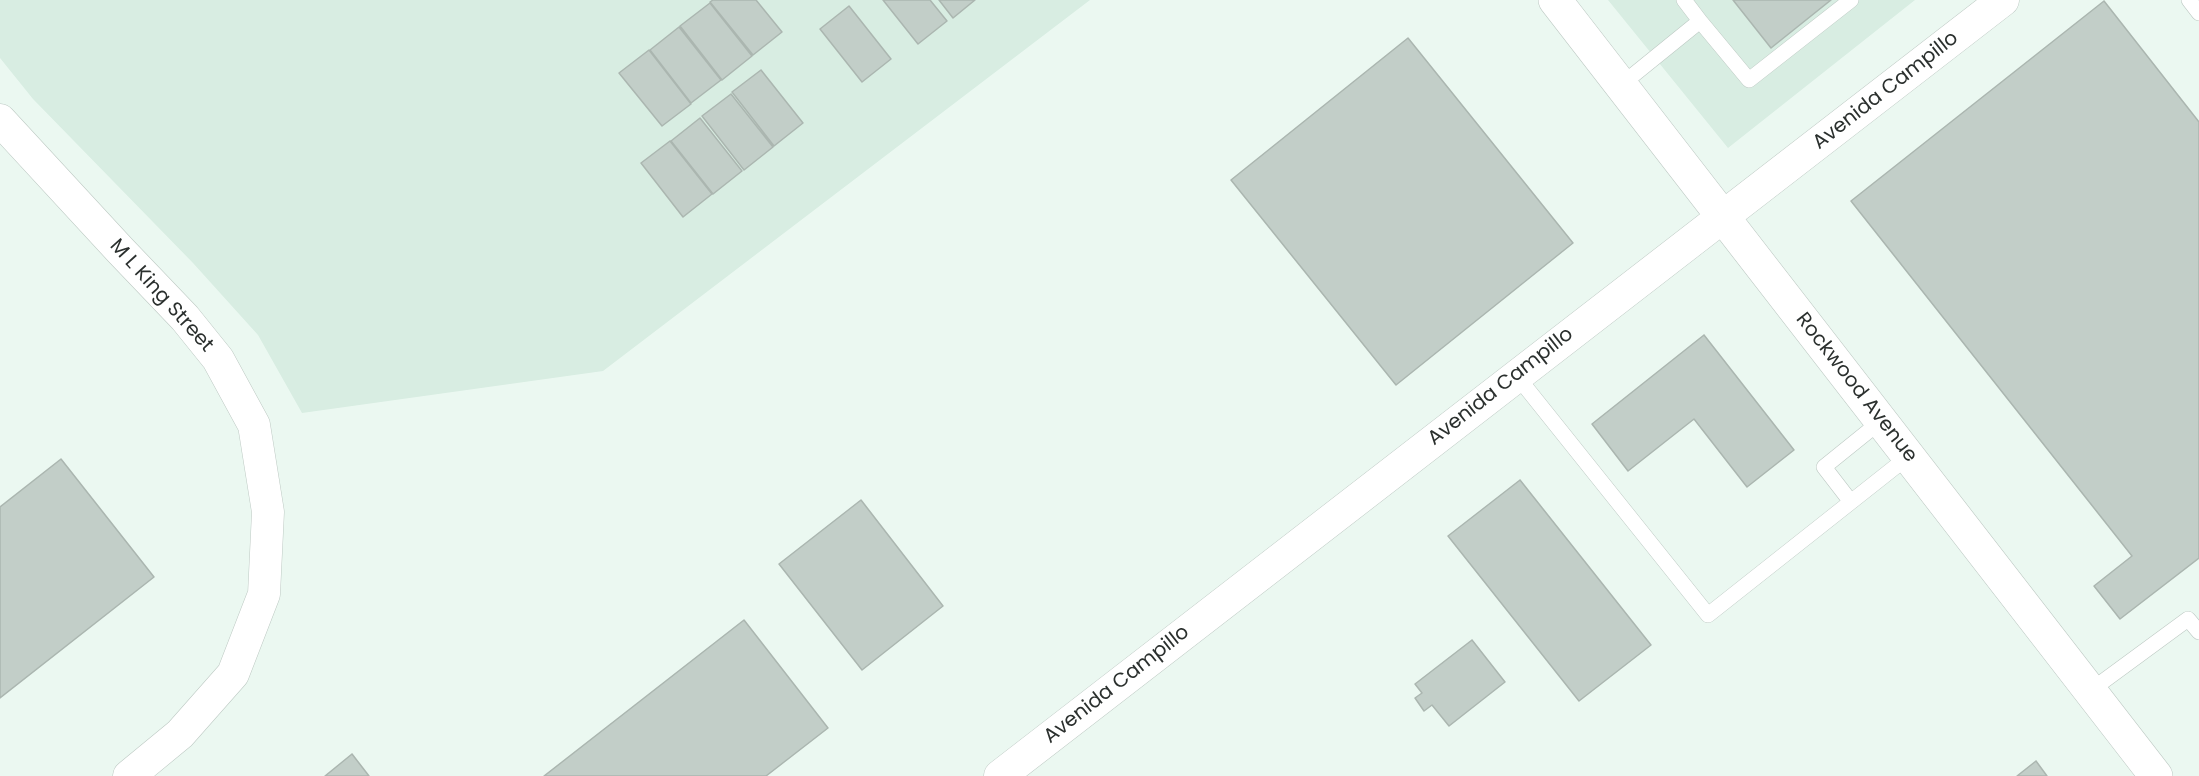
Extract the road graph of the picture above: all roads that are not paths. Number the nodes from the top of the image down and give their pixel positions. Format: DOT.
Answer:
graph roads {
  1 [pos="1555,0"];
  2 [pos="1684,0"];
  3 [pos="1851,0"];
  4 [pos="2003,0"];
  5 [pos="2189,0"];
  6 [pos="2199,13"];
  7 [pos="1700,21"];
  8 [pos="1621,85"];
  9 [pos="0,120"];
  10 [pos="1724,217"];
  11 [pos="1516,375"];
  12 [pos="1881,421"];
  13 [pos="1909,456"];
  14 [pos="1851,502"];
  15 [pos="2194,616"];
  16 [pos="2199,632"];
  17 [pos="2090,691"];
  18 [pos="129,776"];
  19 [pos="1000,776"];
  20 [pos="2156,776"];
  1 -- 8 [label="street, Rockwood Avenue"];
  2 -- 7 [label="lane"];
  3 -- 7 [label="lane"];
  4 -- 10 [label="street, Avenida Campillo"];
  5 -- 6 [label="lane"];
  7 -- 8 [label="lane"];
  8 -- 10 [label="street, Rockwood Avenue"];
  9 -- 18 [label="street, M L King Street"];
  10 -- 11 [label="street, Avenida Campillo"];
  10 -- 12 [label="street, Rockwood Avenue"];
  11 -- 14 [label="lane"];
  11 -- 19 [label="street, Avenida Campillo"];
  12 -- 13 [label="street, Rockwood Avenue"];
  12 -- 14 [label="lane"];
  13 -- 14 [label="lane"];
  13 -- 17 [label="street, Rockwood Avenue"];
  15 -- 16 [label="lane"];
  15 -- 17 [label="lane"];
  17 -- 20 [label="street, Rockwood Avenue"];
}
